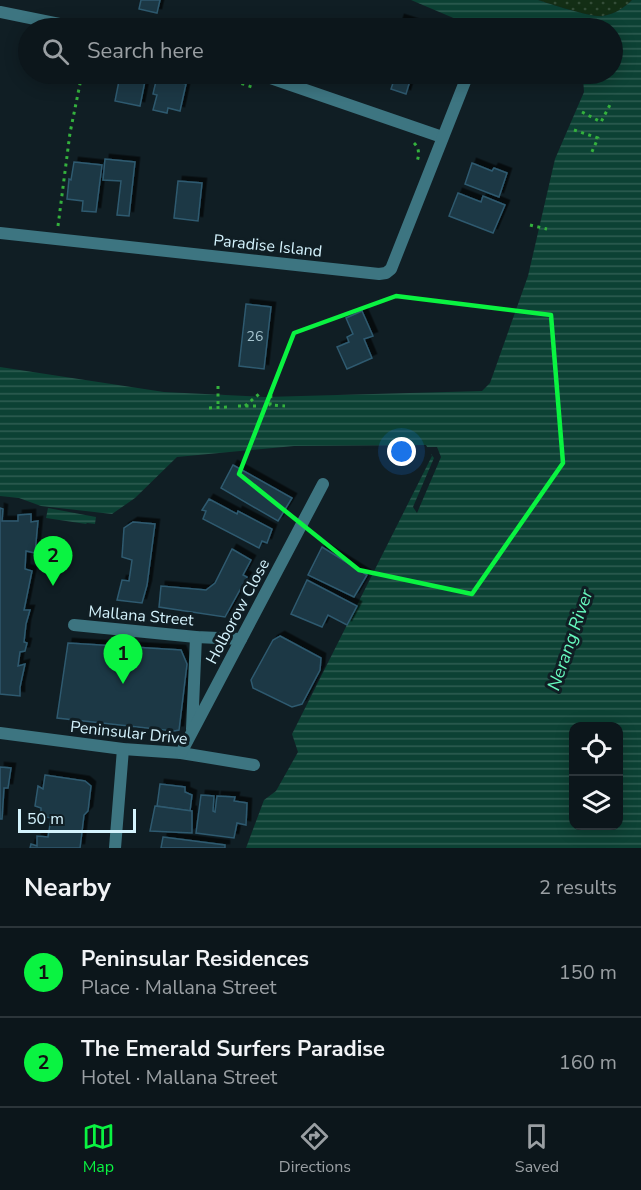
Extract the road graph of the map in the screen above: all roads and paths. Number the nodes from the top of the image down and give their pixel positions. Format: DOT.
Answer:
graph roads {
  1 [pos="0,12"];
  2 [pos="30,18"];
  3 [pos="80,84"];
  4 [pos="244,84"];
  5 [pos="288,84"];
  6 [pos="464,84"];
  7 [pos="259,89"];
  8 [pos="612,101"];
  9 [pos="582,112"];
  10 [pos="574,130"];
  11 [pos="442,137"];
  12 [pos="408,140"];
  13 [pos="591,154"];
  14 [pos="417,162"];
  15 [pos="530,225"];
  16 [pos="547,229"];
  17 [pos="0,233"];
  18 [pos="56,239"];
  19 [pos="218,386"];
  20 [pos="260,394"];
  21 [pos="271,395"];
  22 [pos="238,406"];
  23 [pos="245,406"];
  24 [pos="257,406"];
  25 [pos="285,406"];
  26 [pos="218,407"];
  27 [pos="229,407"];
  28 [pos="209,408"];
  29 [pos="323,484"];
  30 [pos="74,626"];
  31 [pos="196,637"];
  32 [pos="241,639"];
  33 [pos="0,733"];
  34 [pos="192,734"];
  35 [pos="123,749"];
  36 [pos="181,753"];
  37 [pos="254,765"];
  38 [pos="115,848"];
  1 -- 2 [label="street"];
  3 -- 18 [label="path"];
  4 -- 7 [label="path"];
  5 -- 11 [label="street"];
  6 -- 11 [label="street, Paradise Island"];
  8 -- 9 [label="path"];
  10 -- 13 [label="path"];
  11 -- 18 [label="street, Paradise Island"];
  12 -- 14 [label="path"];
  15 -- 16 [label="path"];
  17 -- 18 [label="street, Paradise Island"];
  19 -- 26 [label="path"];
  20 -- 23 [label="path"];
  21 -- 25 [label="path"];
  22 -- 23 [label="path"];
  23 -- 24 [label="path"];
  26 -- 27 [label="path"];
  26 -- 28 [label="path"];
  29 -- 32 [label="street, Holborow Close"];
  30 -- 31 [label="street, Mallana Street"];
  31 -- 32 [label="street, Mallana Street"];
  31 -- 34 [label="street"];
  32 -- 34 [label="street, Holborow Close"];
  33 -- 35 [label="street, Peninsular Drive"];
  34 -- 36 [label="street, Holborow Close"];
  35 -- 36 [label="street, Peninsular Drive"];
  35 -- 38 [label="street"];
  36 -- 37 [label="street, Peninsular Drive"];
}
